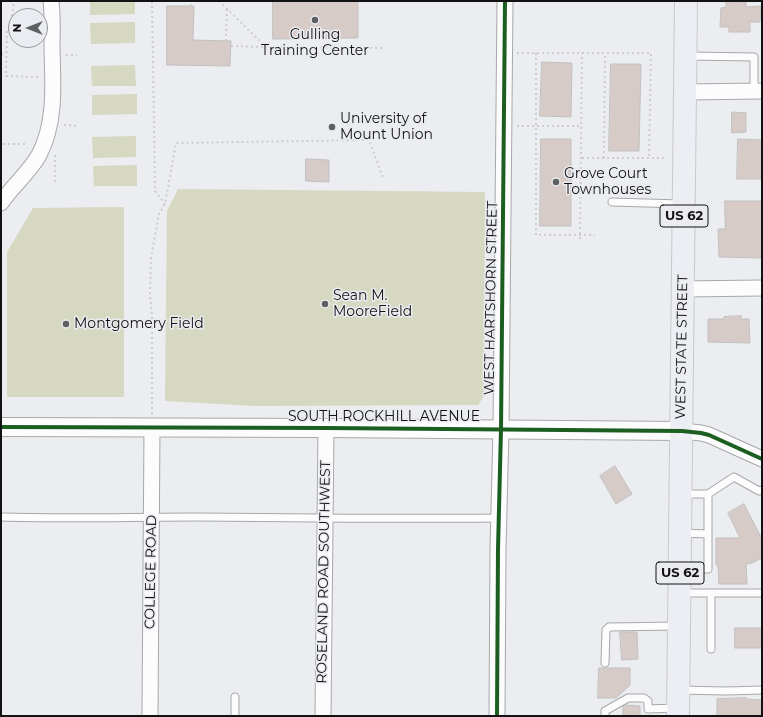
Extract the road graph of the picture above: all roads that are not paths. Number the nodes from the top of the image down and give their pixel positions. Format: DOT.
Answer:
graph roads {
  1 [pos="51,1"];
  2 [pos="505,1"];
  3 [pos="686,1"];
  4 [pos="685,56"];
  5 [pos="685,92"];
  6 [pos="758,92"];
  7 [pos="612,202"];
  8 [pos="1,203"];
  9 [pos="684,204"];
  10 [pos="762,288"];
  11 [pos="683,289"];
  12 [pos="1,427"];
  13 [pos="152,427"];
  14 [pos="326,428"];
  15 [pos="501,429"];
  16 [pos="682,431"];
  17 [pos="762,459"];
  18 [pos="762,490"];
  19 [pos="681,494"];
  20 [pos="708,494"];
  21 [pos="1,517"];
  22 [pos="152,517"];
  23 [pos="498,518"];
  24 [pos="325,519"];
  25 [pos="680,533"];
  26 [pos="708,534"];
  27 [pos="680,568"];
  28 [pos="680,593"];
  29 [pos="711,593"];
  30 [pos="762,593"];
  31 [pos="679,626"];
  32 [pos="711,649"];
  33 [pos="605,663"];
  34 [pos="762,690"];
  35 [pos="235,697"];
  36 [pos="678,705"];
  37 [pos="648,712"];
  38 [pos="150,716"];
  39 [pos="235,716"];
  40 [pos="322,716"];
  41 [pos="497,716"];
  42 [pos="605,716"];
  1 -- 8 [label="street"];
  2 -- 15 [label="street, WEST HARTSHORN STREET"];
  3 -- 4 [label="highway, WEST STATE STREET / US 62"];
  4 -- 5 [label="highway, WEST STATE STREET / US 62"];
  4 -- 6 [label="lane"];
  5 -- 6 [label="street"];
  5 -- 9 [label="highway, WEST STATE STREET / US 62"];
  7 -- 9 [label="lane"];
  9 -- 11 [label="highway, WEST STATE STREET / US 62"];
  10 -- 11 [label="street"];
  11 -- 16 [label="highway, WEST STATE STREET / US 62"];
  12 -- 13 [label="street, SOUTH ROCKHILL AVENUE"];
  13 -- 14 [label="street, SOUTH ROCKHILL AVENUE"];
  13 -- 22 [label="street, COLLEGE ROAD"];
  14 -- 15 [label="street, SOUTH ROCKHILL AVENUE"];
  14 -- 24 [label="street, ROSELAND ROAD SOUTHWEST"];
  15 -- 16 [label="street, SOUTH ROCKHILL AVENUE"];
  15 -- 23 [label="street, WEST HARTSHORN STREET"];
  16 -- 17 [label="street, SOUTH ROCKHILL AVENUE"];
  16 -- 19 [label="highway, WEST STATE STREET / US 62"];
  18 -- 20 [label="lane"];
  19 -- 20 [label="lane"];
  19 -- 25 [label="highway, WEST STATE STREET / US 62"];
  20 -- 26 [label="lane"];
  21 -- 22 [label="lane"];
  22 -- 24 [label="lane"];
  22 -- 38 [label="street, COLLEGE ROAD"];
  23 -- 24 [label="lane"];
  23 -- 41 [label="street, WEST HARTSHORN STREET"];
  24 -- 40 [label="street, ROSELAND ROAD SOUTHWEST"];
  25 -- 26 [label="lane"];
  25 -- 27 [label="highway, WEST STATE STREET / US 62"];
  26 -- 27 [label="lane"];
  27 -- 28 [label="highway, WEST STATE STREET / US 62"];
  28 -- 29 [label="lane"];
  28 -- 31 [label="highway, WEST STATE STREET / US 62"];
  29 -- 30 [label="lane"];
  29 -- 32 [label="lane"];
  31 -- 33 [label="lane"];
  31 -- 36 [label="highway, WEST STATE STREET / US 62"];
  34 -- 36 [label="lane"];
  35 -- 39 [label="lane"];
  36 -- 37 [label="lane"];
  37 -- 42 [label="lane"];
}
